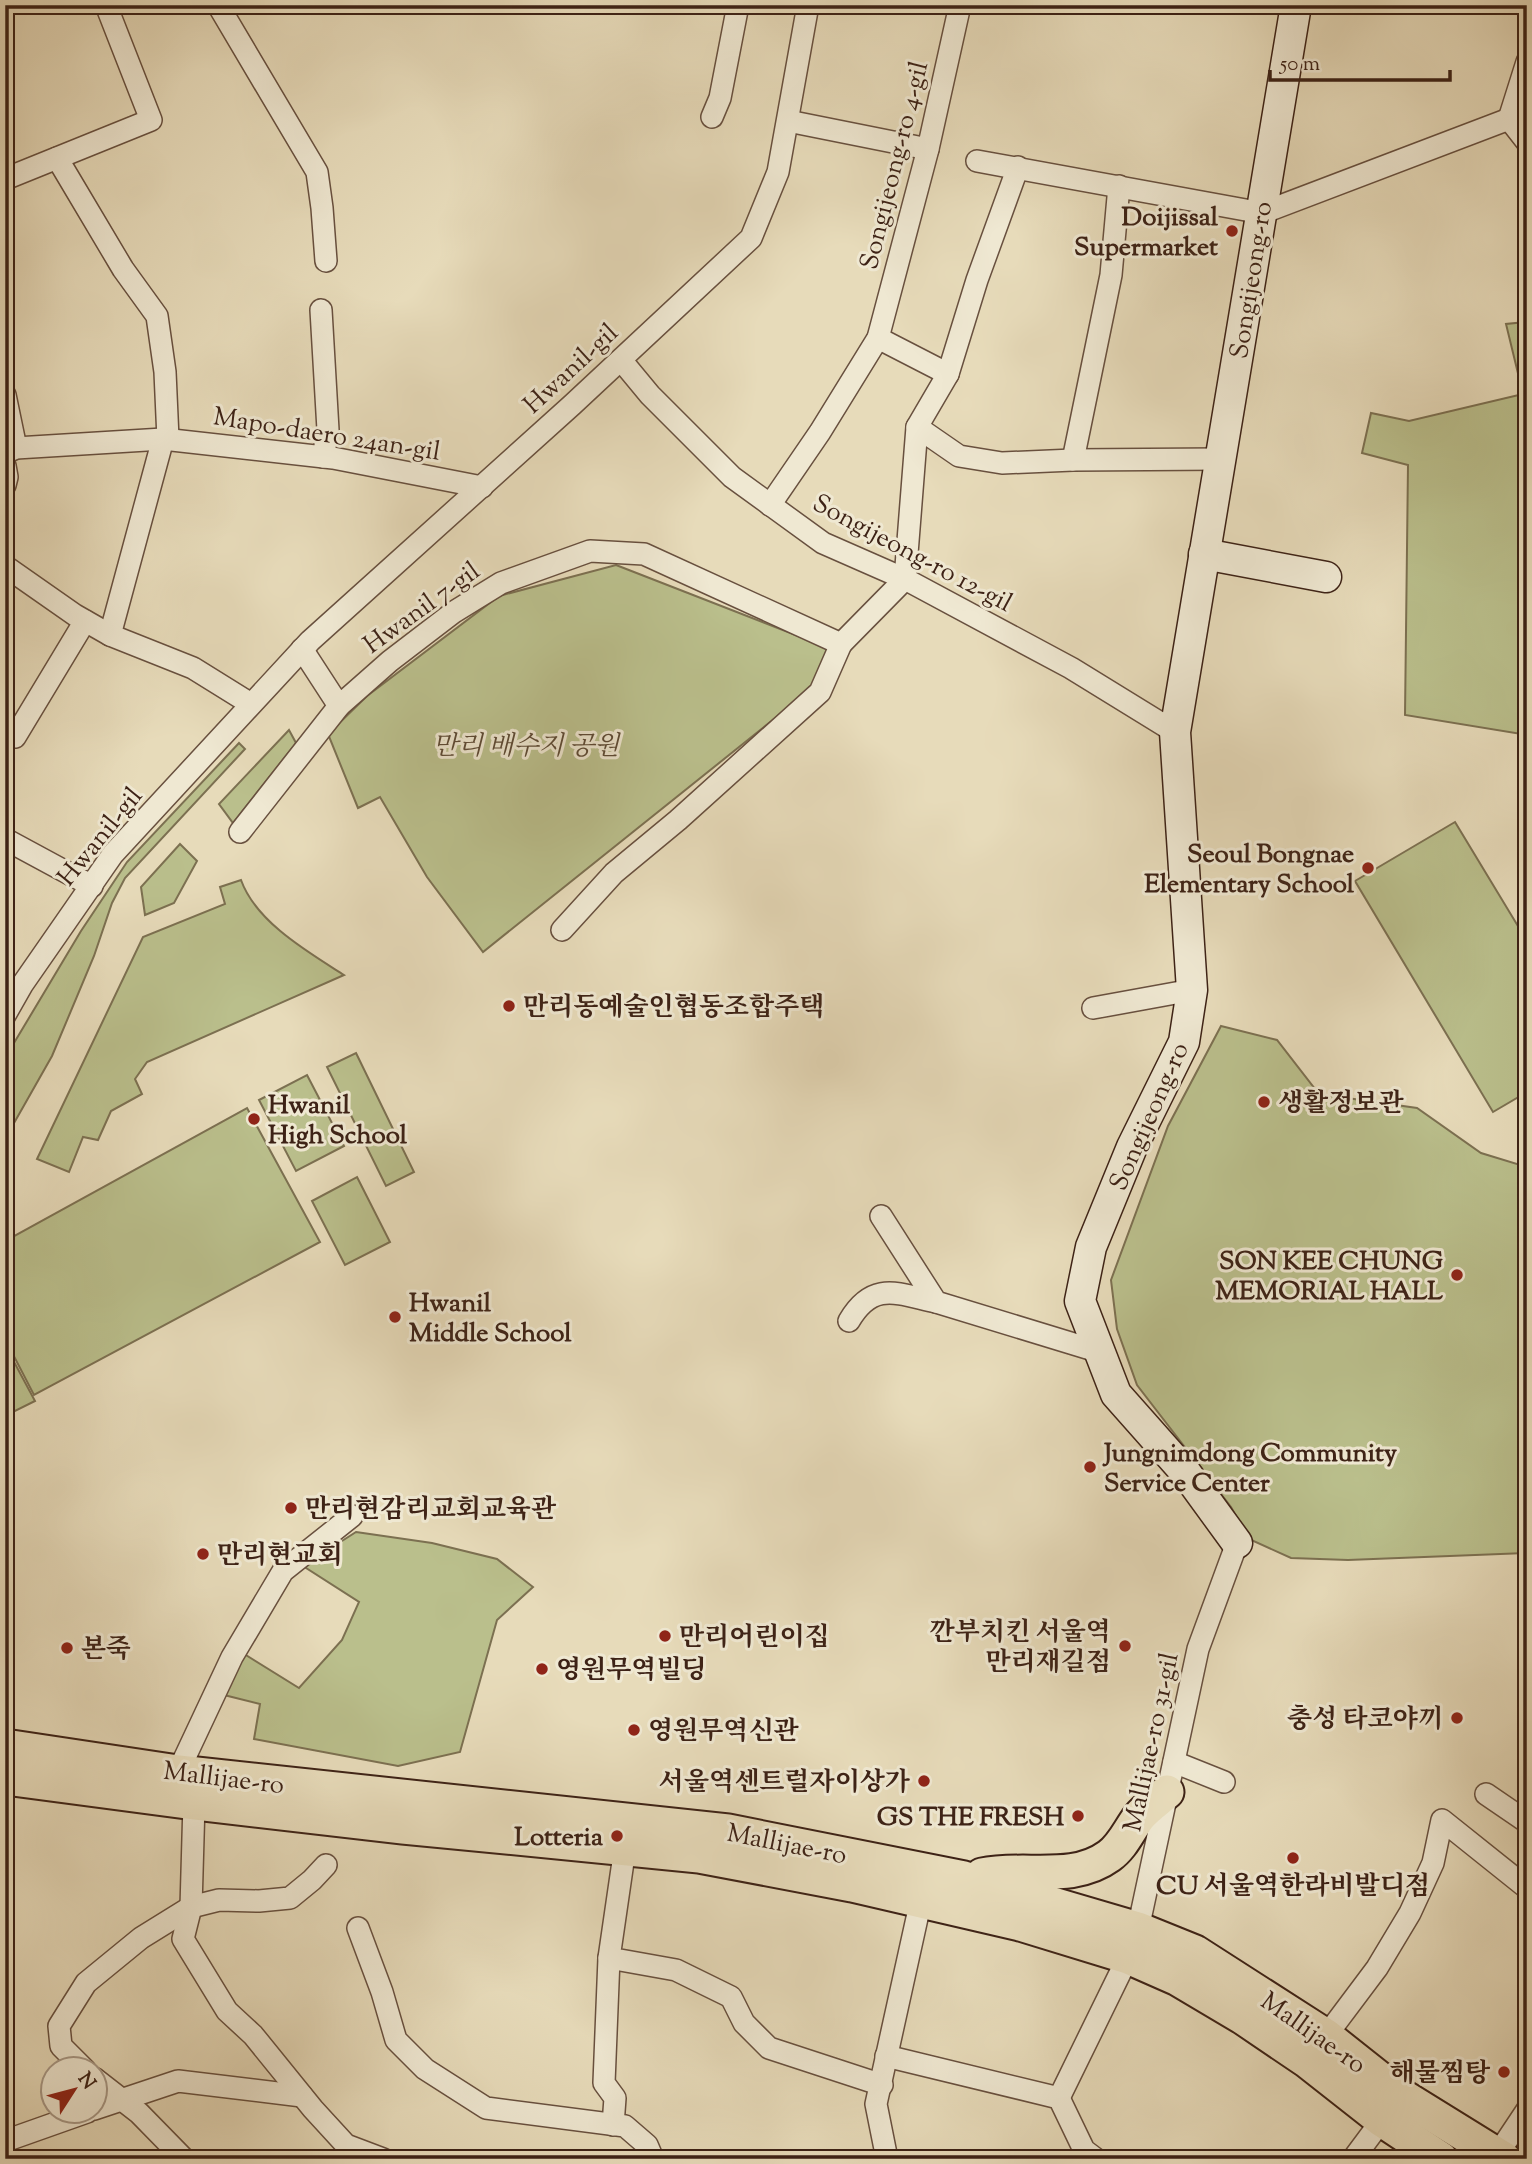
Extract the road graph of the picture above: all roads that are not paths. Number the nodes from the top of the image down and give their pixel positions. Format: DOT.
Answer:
graph roads {
  1 [pos="106,5"];
  2 [pos="218,5"];
  3 [pos="738,5"];
  4 [pos="808,5"];
  5 [pos="960,5"];
  6 [pos="1296,5"];
  7 [pos="1527,62"];
  8 [pos="712,117"];
  9 [pos="1509,119"];
  10 [pos="788,121"];
  11 [pos="1527,142"];
  12 [pos="928,149"];
  13 [pos="57,158"];
  14 [pos="977,161"];
  15 [pos="1018,167"];
  16 [pos="5,179"];
  17 [pos="1119,186"];
  18 [pos="1262,214"];
  19 [pos="326,261"];
  20 [pos="321,310"];
  21 [pos="878,338"];
  22 [pos="621,360"];
  23 [pos="948,374"];
  24 [pos="5,395"];
  25 [pos="917,427"];
  26 [pos="166,439"];
  27 [pos="9,456"];
  28 [pos="323,457"];
  29 [pos="1221,459"];
  30 [pos="1073,460"];
  31 [pos="5,485"];
  32 [pos="482,486"];
  33 [pos="770,505"];
  34 [pos="1205,554"];
  35 [pos="5,566"];
  36 [pos="1326,577"];
  37 [pos="905,579"];
  38 [pos="85,621"];
  39 [pos="110,635"];
  40 [pos="841,644"];
  41 [pos="302,649"];
  42 [pos="251,704"];
  43 [pos="339,705"];
  44 [pos="5,731"];
  45 [pos="1175,732"];
  46 [pos="240,832"];
  47 [pos="5,839"];
  48 [pos="92,886"];
  49 [pos="562,930"];
  50 [pos="14,980"];
  51 [pos="1192,990"];
  52 [pos="1093,1008"];
  53 [pos="5,1015"];
  54 [pos="881,1216"];
  55 [pos="936,1302"];
  56 [pos="849,1321"];
  57 [pos="1100,1352"];
  58 [pos="352,1516"];
  59 [pos="1237,1542"];
  60 [pos="5,1746"];
  61 [pos="178,1772"];
  62 [pos="1171,1777"];
  63 [pos="5,1778"];
  64 [pos="1224,1782"];
  65 [pos="1486,1794"];
  66 [pos="194,1803"];
  67 [pos="1527,1822"];
  68 [pos="625,1848"];
  69 [pos="326,1866"];
  70 [pos="964,1878"];
  71 [pos="1527,1888"];
  72 [pos="921,1900"];
  73 [pos="191,1907"];
  74 [pos="1020,1924"];
  75 [pos="358,1928"];
  76 [pos="1133,1943"];
  77 [pos="609,1958"];
  78 [pos="1326,2036"];
  79 [pos="71,2056"];
  80 [pos="886,2056"];
  81 [pos="882,2085"];
  82 [pos="108,2088"];
  83 [pos="302,2096"];
  84 [pos="1059,2098"];
  85 [pos="122,2099"];
  86 [pos="108,2104"];
  87 [pos="1527,2110"];
  88 [pos="1382,2120"];
  89 [pos="613,2125"];
  90 [pos="48,2126"];
  91 [pos="5,2141"];
  92 [pos="1085,2156"];
  93 [pos="1504,2158"];
  94 [pos="184,2159"];
  95 [pos="383,2159"];
  96 [pos="653,2159"];
  97 [pos="887,2159"];
  98 [pos="1353,2159"];
  99 [pos="1440,2159"];
  1 -- 13 [label="street"];
  2 -- 19 [label="street"];
  3 -- 8 [label="street"];
  4 -- 10 [label="street, Hwanil-gil"];
  5 -- 12 [label="street, Songijeong-ro 4-gil"];
  6 -- 18 [label="street, Songijeong-ro"];
  7 -- 9 [label="street"];
  9 -- 11 [label="street"];
  9 -- 18 [label="street"];
  10 -- 12 [label="street"];
  10 -- 22 [label="street, Hwanil-gil"];
  12 -- 21 [label="street, Songijeong-ro 4-gil"];
  13 -- 16 [label="street"];
  13 -- 26 [label="street"];
  14 -- 15 [label="street"];
  15 -- 17 [label="street"];
  15 -- 23 [label="street"];
  17 -- 18 [label="street"];
  17 -- 30 [label="street"];
  18 -- 29 [label="street, Songijeong-ro"];
  20 -- 28 [label="street"];
  21 -- 23 [label="street"];
  21 -- 33 [label="street, Songijeong-ro 4-gil"];
  22 -- 32 [label="street, Hwanil-gil"];
  22 -- 33 [label="street, Songijeong-ro 12-gil"];
  23 -- 25 [label="street"];
  24 -- 27 [label="street"];
  25 -- 30 [label="street"];
  25 -- 37 [label="street"];
  26 -- 27 [label="street, Mapo-daero 24an-gil"];
  26 -- 28 [label="street, Mapo-daero 24an-gil"];
  26 -- 39 [label="street"];
  27 -- 31 [label="street"];
  28 -- 32 [label="street, Mapo-daero 24an-gil"];
  29 -- 30 [label="street"];
  29 -- 34 [label="street, Songijeong-ro"];
  32 -- 41 [label="street, Hwanil-gil"];
  33 -- 37 [label="street, Songijeong-ro 12-gil"];
  34 -- 36 [label="street"];
  34 -- 45 [label="street, Songijeong-ro"];
  35 -- 38 [label="street"];
  37 -- 40 [label="street"];
  37 -- 45 [label="street, Songijeong-ro 12-gil"];
  38 -- 39 [label="street"];
  38 -- 44 [label="street"];
  39 -- 42 [label="street"];
  40 -- 43 [label="street, Hwanil 7-gil"];
  40 -- 49 [label="street"];
  41 -- 42 [label="street, Hwanil-gil"];
  41 -- 43 [label="street"];
  42 -- 48 [label="street, Hwanil-gil"];
  43 -- 46 [label="street, Hwanil 7-gil"];
  45 -- 51 [label="street, Songijeong-ro"];
  47 -- 48 [label="street"];
  48 -- 50 [label="street, Hwanil-gil"];
  50 -- 53 [label="street, Hwanil-gil"];
  51 -- 52 [label="street"];
  51 -- 57 [label="street, Songijeong-ro"];
  54 -- 55 [label="street"];
  55 -- 56 [label="street"];
  55 -- 57 [label="street"];
  57 -- 59 [label="street, Songijeong-ro"];
  58 -- 61 [label="street"];
  59 -- 62 [label="street, Mallijae-ro 31-gil"];
  60 -- 61 [label="main road, Mallijae-ro"];
  61 -- 70 [label="main road, Mallijae-ro"];
  62 -- 64 [label="street"];
  62 -- 70 [label="main road"];
  62 -- 76 [label="street, Mallijae-ro 31-gil"];
  63 -- 66 [label="main road, Mallijae-ro"];
  65 -- 67 [label="street"];
  66 -- 68 [label="main road, Mallijae-ro"];
  66 -- 73 [label="street"];
  68 -- 72 [label="main road, Mallijae-ro"];
  68 -- 77 [label="street"];
  69 -- 73 [label="street"];
  70 -- 74 [label="main road"];
  70 -- 76 [label="main road, Mallijae-ro"];
  71 -- 78 [label="street"];
  72 -- 74 [label="main road, Mallijae-ro"];
  72 -- 80 [label="street"];
  73 -- 79 [label="street"];
  73 -- 83 [label="street"];
  74 -- 76 [label="main road, Mallijae-ro"];
  75 -- 89 [label="street"];
  76 -- 78 [label="main road, Mallijae-ro"];
  76 -- 84 [label="street"];
  76 -- 88 [label="main road, Mallijae-ro"];
  77 -- 81 [label="street"];
  77 -- 89 [label="street"];
  78 -- 93 [label="main road, Mallijae-ro"];
  80 -- 81 [label="street"];
  80 -- 84 [label="street"];
  81 -- 97 [label="street"];
  82 -- 85 [label="street"];
  83 -- 85 [label="street"];
  83 -- 95 [label="street"];
  84 -- 92 [label="street"];
  85 -- 86 [label="street"];
  85 -- 94 [label="street"];
  87 -- 93 [label="street"];
  88 -- 98 [label="street"];
  88 -- 99 [label="main road, Mallijae-ro"];
  89 -- 96 [label="street"];
  90 -- 91 [label="street"];
}
